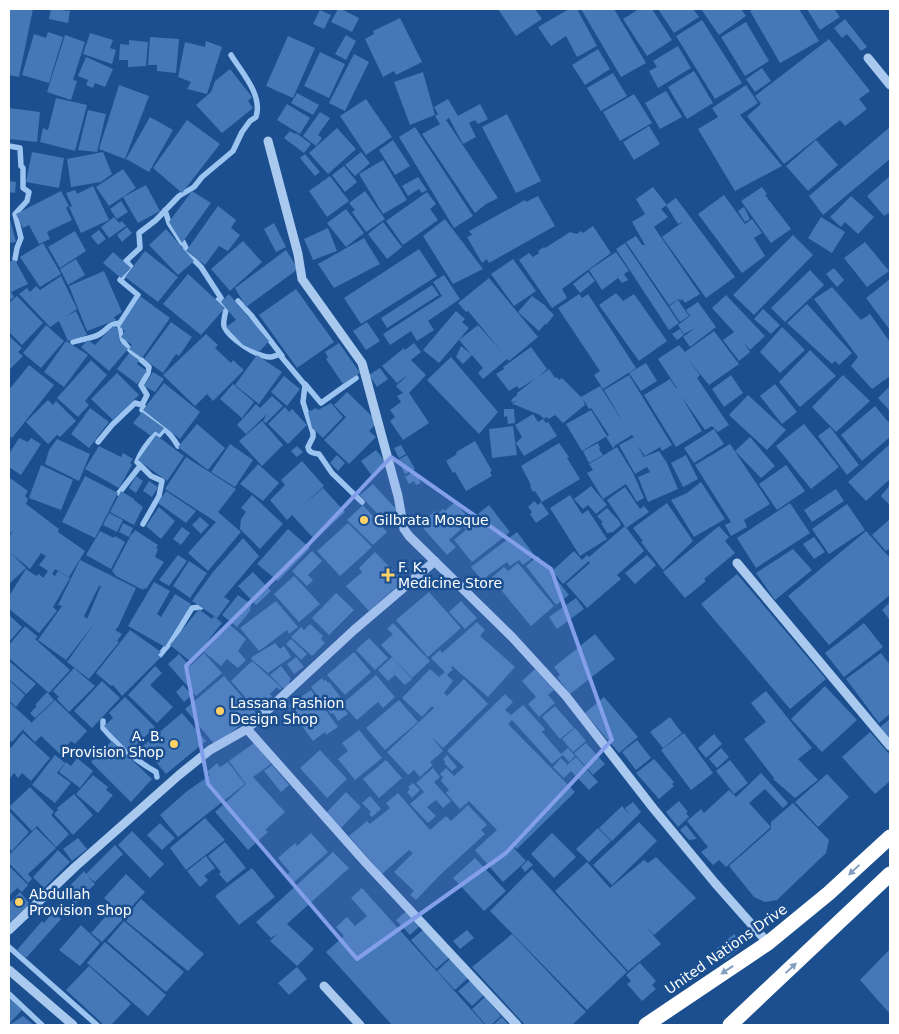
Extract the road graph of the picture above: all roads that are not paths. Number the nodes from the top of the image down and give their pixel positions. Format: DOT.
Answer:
graph roads {
  1 [pos="868,58"];
  2 [pos="890,85"];
  3 [pos="268,141"];
  4 [pos="435,561"];
  5 [pos="737,563"];
  6 [pos="247,729"];
  7 [pos="890,746"];
  8 [pos="890,837"];
  9 [pos="890,874"];
  10 [pos="9,930"];
  11 [pos="768,943"];
  12 [pos="9,970"];
  13 [pos="324,986"];
  14 [pos="73,1025"];
  15 [pos="360,1025"];
  16 [pos="517,1025"];
  17 [pos="646,1025"];
  18 [pos="730,1025"];
  1 -- 2 [label="street"];
  3 -- 4 [label="street"];
  4 -- 6 [label="street"];
  4 -- 11 [label="street"];
  5 -- 7 [label="street"];
  6 -- 10 [label="street"];
  6 -- 16 [label="street"];
  8 -- 11 [label="highway, United Nations Drive, one-way"];
  18 -- 9 [label="highway, one-way"];
  11 -- 17 [label="highway, United Nations Drive, one-way"];
  12 -- 14 [label="street"];
  13 -- 15 [label="street"];
}
